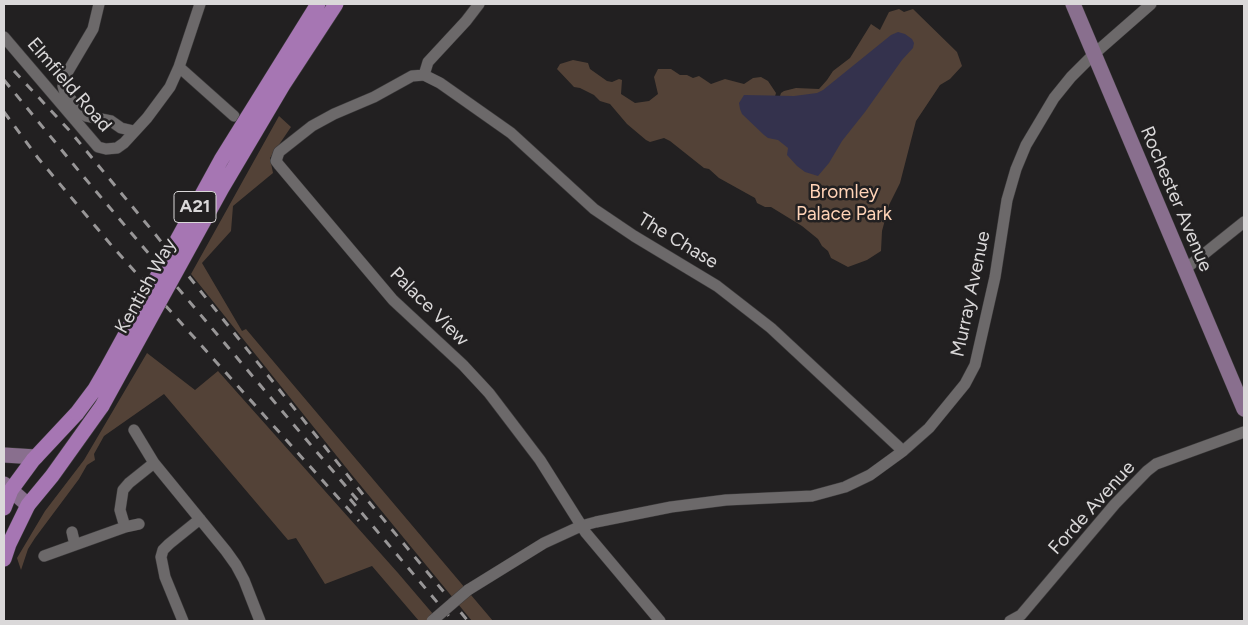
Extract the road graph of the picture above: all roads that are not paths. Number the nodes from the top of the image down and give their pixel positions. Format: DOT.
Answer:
graph roads {
  1 [pos="99,4"];
  2 [pos="200,4"];
  3 [pos="318,4"];
  4 [pos="336,4"];
  5 [pos="479,4"];
  6 [pos="1073,4"];
  7 [pos="1152,4"];
  8 [pos="4,37"];
  9 [pos="1094,54"];
  10 [pos="179,67"];
  11 [pos="424,75"];
  12 [pos="234,116"];
  13 [pos="134,131"];
  14 [pos="1244,222"];
  15 [pos="1184,270"];
  16 [pos="1244,408"];
  17 [pos="134,430"];
  18 [pos="1244,432"];
  19 [pos="903,451"];
  20 [pos="4,455"];
  21 [pos="36,457"];
  22 [pos="154,464"];
  23 [pos="7,487"];
  24 [pos="28,504"];
  25 [pos="4,508"];
  26 [pos="200,519"];
  27 [pos="139,524"];
  28 [pos="581,526"];
  29 [pos="124,527"];
  30 [pos="72,532"];
  31 [pos="75,545"];
  32 [pos="44,556"];
  33 [pos="4,559"];
  34 [pos="184,621"];
  35 [pos="260,621"];
  36 [pos="432,621"];
  37 [pos="660,621"];
  38 [pos="1010,621"];
  1 -- 13 [label="street"];
  2 -- 10 [label="street, Elmfield Road"];
  3 -- 21 [label="main road, Kentish Way / A21, bridge"];
  4 -- 24 [label="main road, Kentish Way / A21, bridge"];
  5 -- 11 [label="street"];
  6 -- 9 [label="street, Rochester Avenue"];
  7 -- 9 [label="street, Murray Avenue"];
  8 -- 13 [label="street, Elmfield Road"];
  9 -- 15 [label="street, Rochester Avenue"];
  9 -- 19 [label="street, Murray Avenue"];
  10 -- 12 [label="street"];
  10 -- 13 [label="street, Elmfield Road"];
  11 -- 19 [label="street, The Chase"];
  11 -- 28 [label="street, Palace View"];
  14 -- 15 [label="street"];
  15 -- 16 [label="street, Rochester Avenue"];
  17 -- 22 [label="street"];
  18 -- 38 [label="street, Forde Avenue"];
  19 -- 28 [label="street, Murray Avenue"];
  20 -- 21 [label="street"];
  21 -- 23 [label="main road, Kentish Way / A21"];
  22 -- 26 [label="street"];
  22 -- 29 [label="street"];
  23 -- 24 [label="street"];
  23 -- 25 [label="main road, A21"];
  24 -- 33 [label="main road, A21"];
  26 -- 34 [label="street"];
  26 -- 35 [label="street"];
  27 -- 29 [label="street"];
  28 -- 36 [label="street, Murray Avenue, bridge"];
  28 -- 37 [label="street, Palace View"];
  29 -- 31 [label="street"];
  30 -- 31 [label="street"];
  31 -- 32 [label="street"];
}
